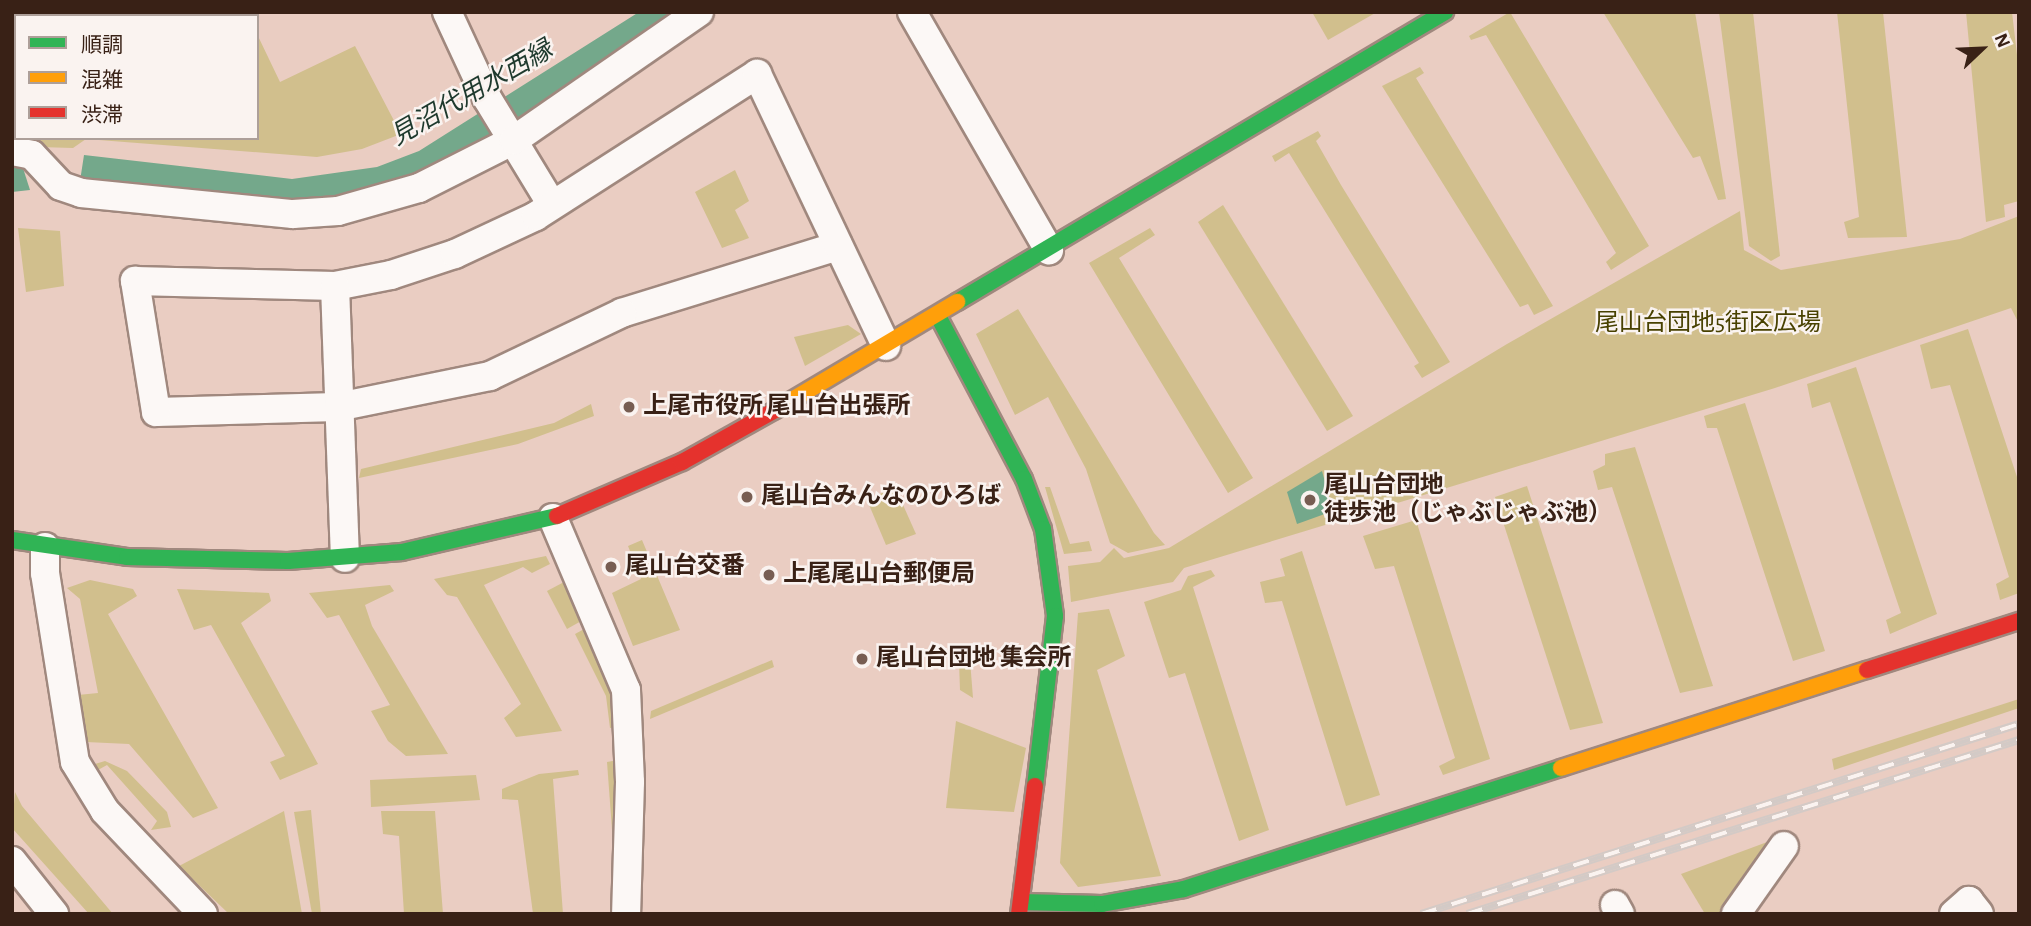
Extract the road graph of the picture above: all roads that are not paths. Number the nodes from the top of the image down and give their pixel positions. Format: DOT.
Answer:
graph roads {
  1 [pos="447,12"];
  2 [pos="699,12"];
  3 [pos="912,12"];
  4 [pos="1445,12"];
  5 [pos="512,138"];
  6 [pos="15,147"];
  7 [pos="552,205"];
  8 [pos="838,246"];
  9 [pos="1049,250"];
  10 [pos="335,286"];
  11 [pos="938,316"];
  12 [pos="886,346"];
  13 [pos="337,407"];
  14 [pos="553,518"];
  15 [pos="12,540"];
  16 [pos="45,547"];
  17 [pos="345,558"];
  18 [pos="2019,621"];
  19 [pos="1784,846"];
  20 [pos="12,861"];
  21 [pos="1020,908"];
  22 [pos="54,914"];
  23 [pos="203,914"];
  24 [pos="626,914"];
  25 [pos="1736,914"];
  26 [pos="1954,914"];
  27 [pos="1979,914"];
  1 -- 5 [label="street"];
  2 -- 5 [label="street"];
  3 -- 9 [label="street"];
  4 -- 9 [label="street"];
  5 -- 6 [label="street"];
  5 -- 7 [label="street"];
  7 -- 8 [label="street"];
  7 -- 10 [label="street"];
  8 -- 12 [label="street"];
  8 -- 13 [label="street"];
  9 -- 11 [label="street"];
  10 -- 13 [label="street"];
  10 -- 13 [label="street"];
  11 -- 12 [label="street"];
  11 -- 21 [label="street"];
  12 -- 14 [label="street"];
  13 -- 17 [label="street"];
  14 -- 17 [label="street"];
  14 -- 24 [label="street"];
  15 -- 16 [label="street"];
  16 -- 17 [label="street"];
  16 -- 23 [label="street"];
  18 -- 21 [label="street"];
  19 -- 25 [label="street"];
  20 -- 22 [label="street"];
  26 -- 27 [label="street"];
}
